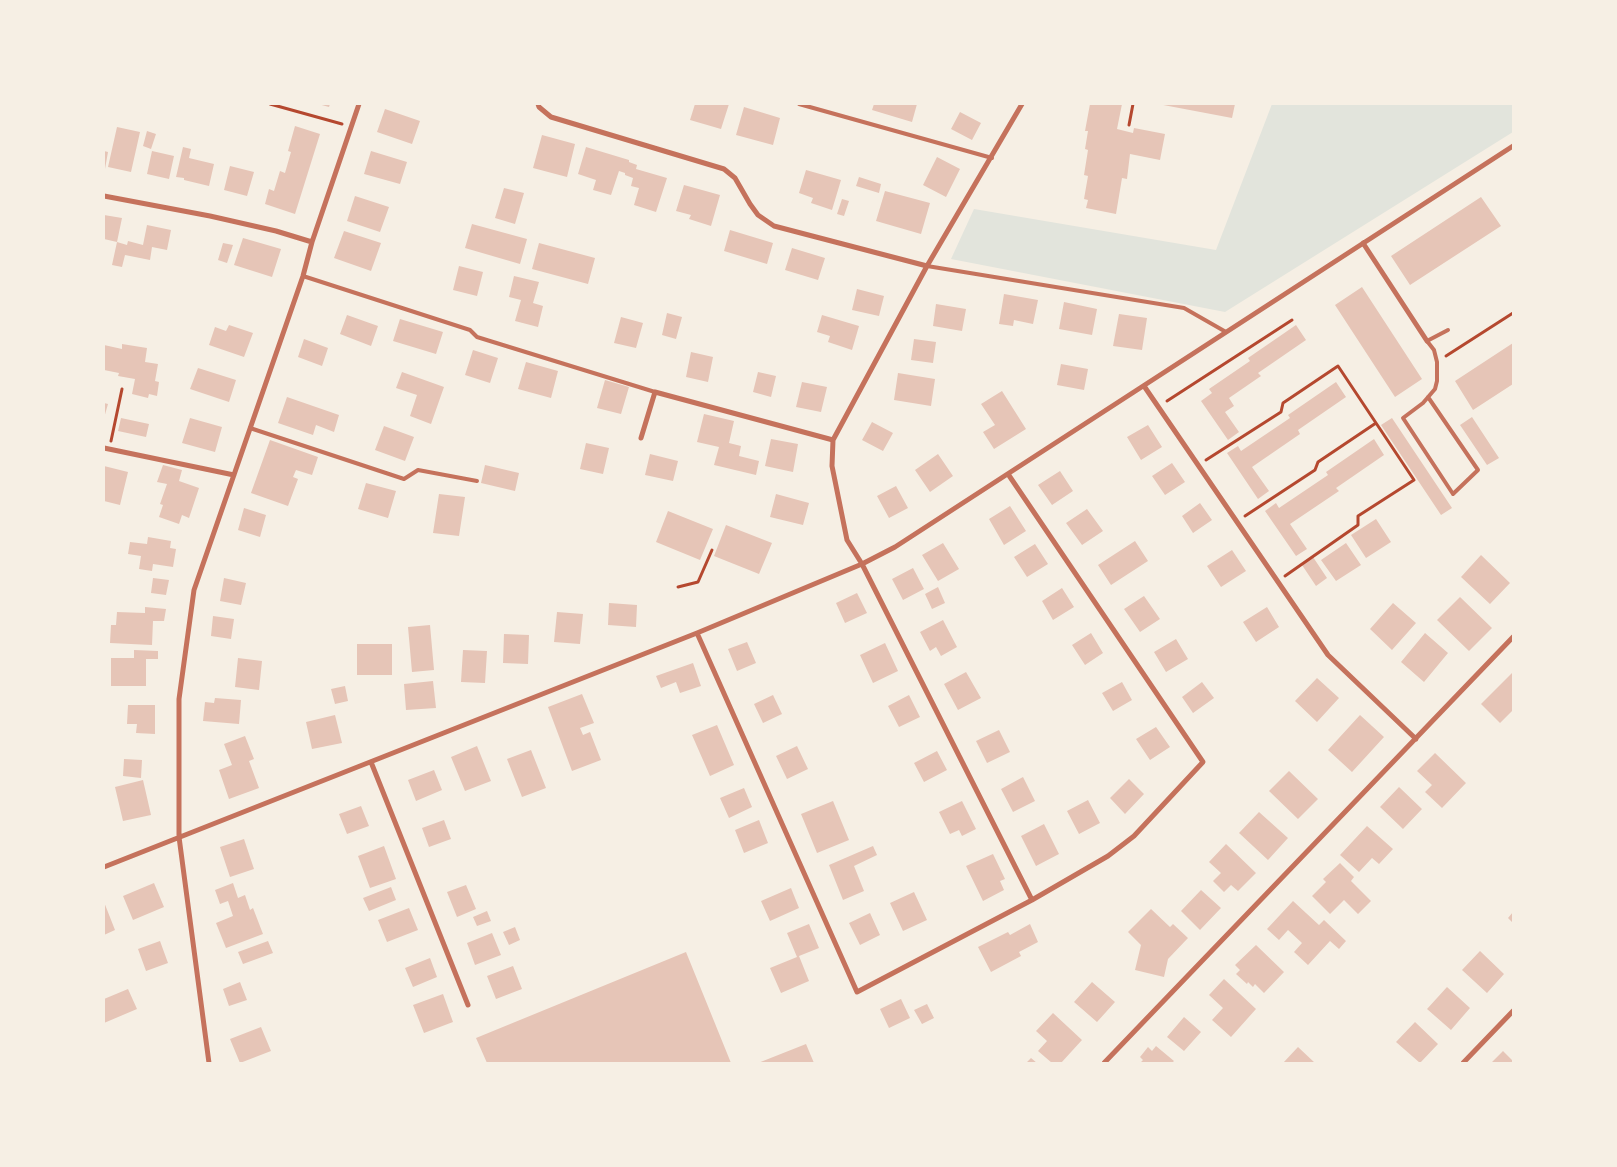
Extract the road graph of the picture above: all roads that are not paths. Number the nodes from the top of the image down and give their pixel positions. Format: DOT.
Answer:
graph roads {
  1 [pos="360,104"];
  2 [pos="538,104"];
  3 [pos="799,104"];
  4 [pos="1022,104"];
  5 [pos="1513,146"];
  6 [pos="992,158"];
  7 [pos="104,196"];
  8 [pos="312,242"];
  9 [pos="1363,243"];
  10 [pos="927,266"];
  11 [pos="303,276"];
  12 [pos="1448,330"];
  13 [pos="1226,332"];
  14 [pos="1427,341"];
  15 [pos="1144,386"];
  16 [pos="656,392"];
  17 [pos="1428,397"];
  18 [pos="250,428"];
  19 [pos="641,438"];
  20 [pos="833,440"];
  21 [pos="106,448"];
  22 [pos="1008,474"];
  23 [pos="234,475"];
  24 [pos="477,481"];
  25 [pos="862,564"];
  26 [pos="697,633"];
  27 [pos="1513,637"];
  28 [pos="1416,739"];
  29 [pos="371,762"];
  30 [pos="179,837"];
  31 [pos="104,867"];
  32 [pos="1032,900"];
  33 [pos="468,1005"];
  34 [pos="1513,1011"];
  35 [pos="209,1063"];
  36 [pos="1104,1063"];
  37 [pos="1463,1063"];
  1 -- 8 [label="street"];
  2 -- 10 [label="street"];
  3 -- 6 [label="lane"];
  4 -- 6 [label="street"];
  5 -- 9 [label="street"];
  6 -- 10 [label="street"];
  7 -- 8 [label="street"];
  8 -- 11 [label="street"];
  9 -- 13 [label="street"];
  9 -- 14 [label="street"];
  10 -- 13 [label="lane"];
  10 -- 20 [label="street"];
  11 -- 16 [label="lane"];
  11 -- 18 [label="street"];
  12 -- 14 [label="lane"];
  13 -- 15 [label="street"];
  14 -- 17 [label="lane"];
  15 -- 22 [label="street"];
  15 -- 28 [label="street"];
  16 -- 19 [label="street"];
  16 -- 20 [label="street"];
  17 -- 17 [label="lane"];
  18 -- 23 [label="street"];
  18 -- 24 [label="lane"];
  20 -- 25 [label="street"];
  21 -- 23 [label="street"];
  22 -- 25 [label="street"];
  22 -- 32 [label="street"];
  23 -- 30 [label="street"];
  25 -- 26 [label="street"];
  25 -- 32 [label="street"];
  26 -- 29 [label="street"];
  26 -- 32 [label="street"];
  27 -- 28 [label="street"];
  28 -- 36 [label="street"];
  29 -- 30 [label="street"];
  29 -- 33 [label="street"];
  30 -- 31 [label="street"];
  30 -- 35 [label="street"];
  34 -- 37 [label="street"];
}
